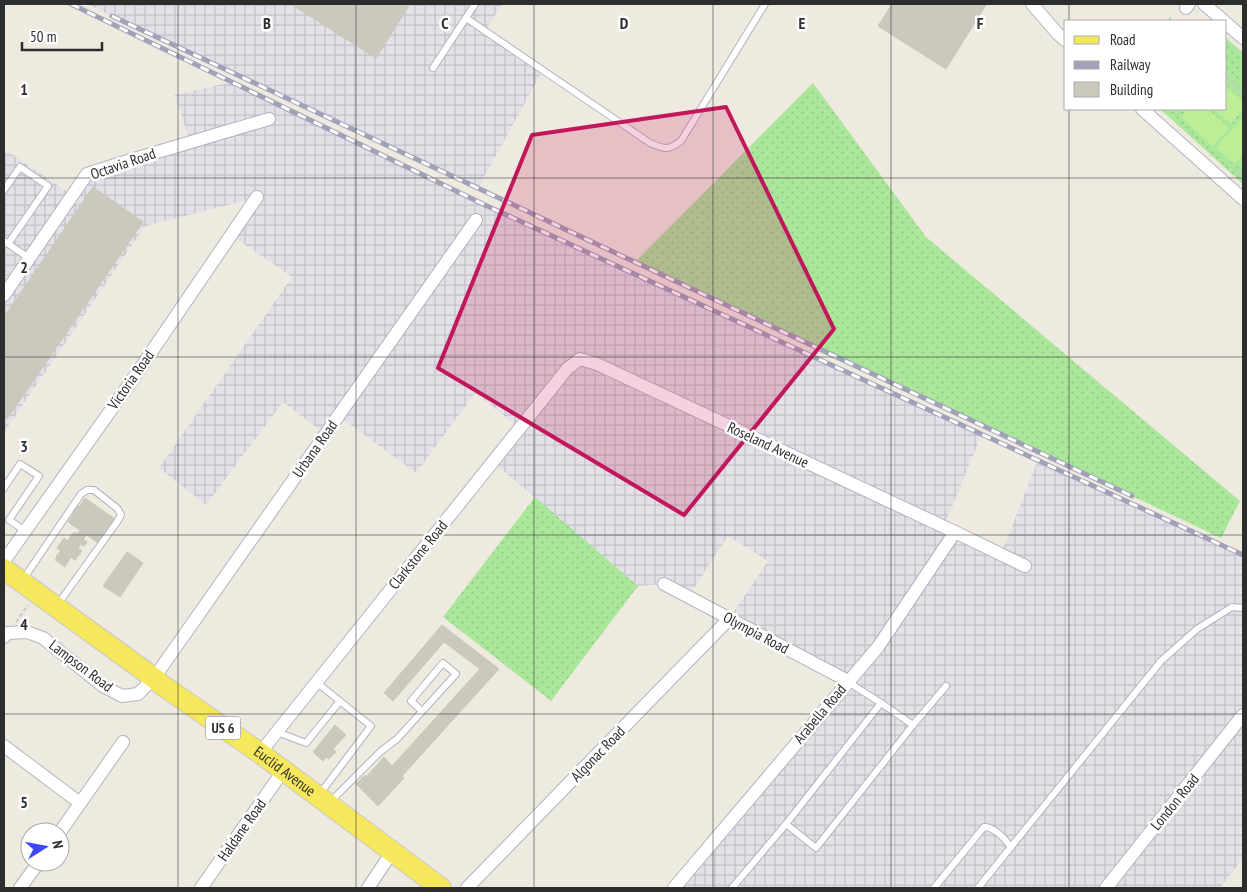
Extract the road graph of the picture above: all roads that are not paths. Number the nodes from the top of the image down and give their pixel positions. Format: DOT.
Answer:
graph roads {
  1 [pos="475,4"];
  2 [pos="765,4"];
  3 [pos="1032,4"];
  4 [pos="1204,4"];
  5 [pos="1044,9"];
  6 [pos="466,18"];
  7 [pos="1223,20"];
  8 [pos="1227,24"];
  9 [pos="1064,38"];
  10 [pos="1243,38"];
  11 [pos="433,68"];
  12 [pos="1143,110"];
  13 [pos="269,119"];
  14 [pos="4,190"];
  15 [pos="257,197"];
  16 [pos="1243,199"];
  17 [pos="476,220"];
  18 [pos="6,242"];
  19 [pos="29,258"];
  20 [pos="4,294"];
  21 [pos="580,359"];
  22 [pos="4,488"];
  23 [pos="7,520"];
  24 [pos="25,531"];
  25 [pos="955,532"];
  26 [pos="4,561"];
  27 [pos="1025,566"];
  28 [pos="4,569"];
  29 [pos="21,582"];
  30 [pos="664,584"];
  31 [pos="56,607"];
  32 [pos="1243,608"];
  33 [pos="729,619"];
  34 [pos="8,628"];
  35 [pos="154,678"];
  36 [pos="848,681"];
  37 [pos="316,682"];
  38 [pos="946,686"];
  39 [pos="340,701"];
  40 [pos="881,704"];
  41 [pos="422,711"];
  42 [pos="1243,716"];
  43 [pos="913,725"];
  44 [pos="277,732"];
  45 [pos="123,742"];
  46 [pos="4,746"];
  47 [pos="260,753"];
  48 [pos="283,771"];
  49 [pos="323,801"];
  50 [pos="80,803"];
  51 [pos="67,822"];
  52 [pos="786,824"];
  53 [pos="1011,847"];
  54 [pos="392,852"];
  55 [pos="31,872"];
  56 [pos="20,888"];
  57 [pos="202,888"];
  58 [pos="368,888"];
  59 [pos="442,888"];
  60 [pos="467,888"];
  61 [pos="674,888"];
  62 [pos="732,888"];
  63 [pos="934,888"];
  64 [pos="978,888"];
  65 [pos="1106,888"];
  1 -- 6 [label="lane"];
  2 -- 6 [label="lane"];
  3 -- 5 [label="street"];
  4 -- 7 [label="street"];
  5 -- 9 [label="street"];
  6 -- 11 [label="lane"];
  8 -- 10 [label="street"];
  12 -- 16 [label="street"];
  13 -- 19 [label="street, Octavia Road"];
  14 -- 18 [label="lane"];
  15 -- 24 [label="street, Victoria Road"];
  17 -- 35 [label="street, Urbana Road"];
  18 -- 19 [label="lane"];
  19 -- 20 [label="street, Octavia Road"];
  21 -- 25 [label="street, Roseland Avenue"];
  21 -- 37 [label="street, Clarkstone Road"];
  22 -- 23 [label="lane"];
  23 -- 24 [label="lane"];
  24 -- 26 [label="street, Victoria Road"];
  25 -- 27 [label="street, Roseland Avenue"];
  25 -- 36 [label="street, Arabella Road"];
  28 -- 29 [label="main road, Euclid Avenue / US 6"];
  29 -- 31 [label="main road, Euclid Avenue / US 6"];
  29 -- 31 [label="lane"];
  30 -- 33 [label="street, Olympia Road"];
  31 -- 35 [label="main road, Euclid Avenue / US 6"];
  32 -- 53 [label="lane"];
  33 -- 36 [label="street, Olympia Road"];
  33 -- 60 [label="street, Algonac Road"];
  34 -- 35 [label="street, Lampson Road"];
  35 -- 47 [label="main road, Euclid Avenue / US 6"];
  36 -- 40 [label="lane"];
  36 -- 61 [label="street, Arabella Road"];
  37 -- 39 [label="lane"];
  37 -- 44 [label="street, Clarkstone Road"];
  38 -- 43 [label="lane"];
  39 -- 44 [label="lane"];
  39 -- 49 [label="lane"];
  40 -- 43 [label="lane"];
  40 -- 52 [label="lane"];
  41 -- 41 [label="lane"];
  41 -- 49 [label="lane"];
  42 -- 65 [label="street, London Road"];
  43 -- 52 [label="lane"];
  44 -- 47 [label="street, Clarkstone Road"];
  45 -- 50 [label="street"];
  46 -- 50 [label="street"];
  47 -- 48 [label="main road, Euclid Avenue / US 6"];
  48 -- 49 [label="main road, Euclid Avenue / US 6"];
  48 -- 57 [label="street, Haldane Road"];
  49 -- 54 [label="main road, Euclid Avenue / US 6"];
  50 -- 51 [label="street"];
  52 -- 62 [label="lane"];
  53 -- 63 [label="lane"];
  53 -- 64 [label="lane"];
  54 -- 58 [label="street"];
  54 -- 59 [label="main road, Euclid Avenue / US 6"];
  55 -- 56 [label="street"];
}
